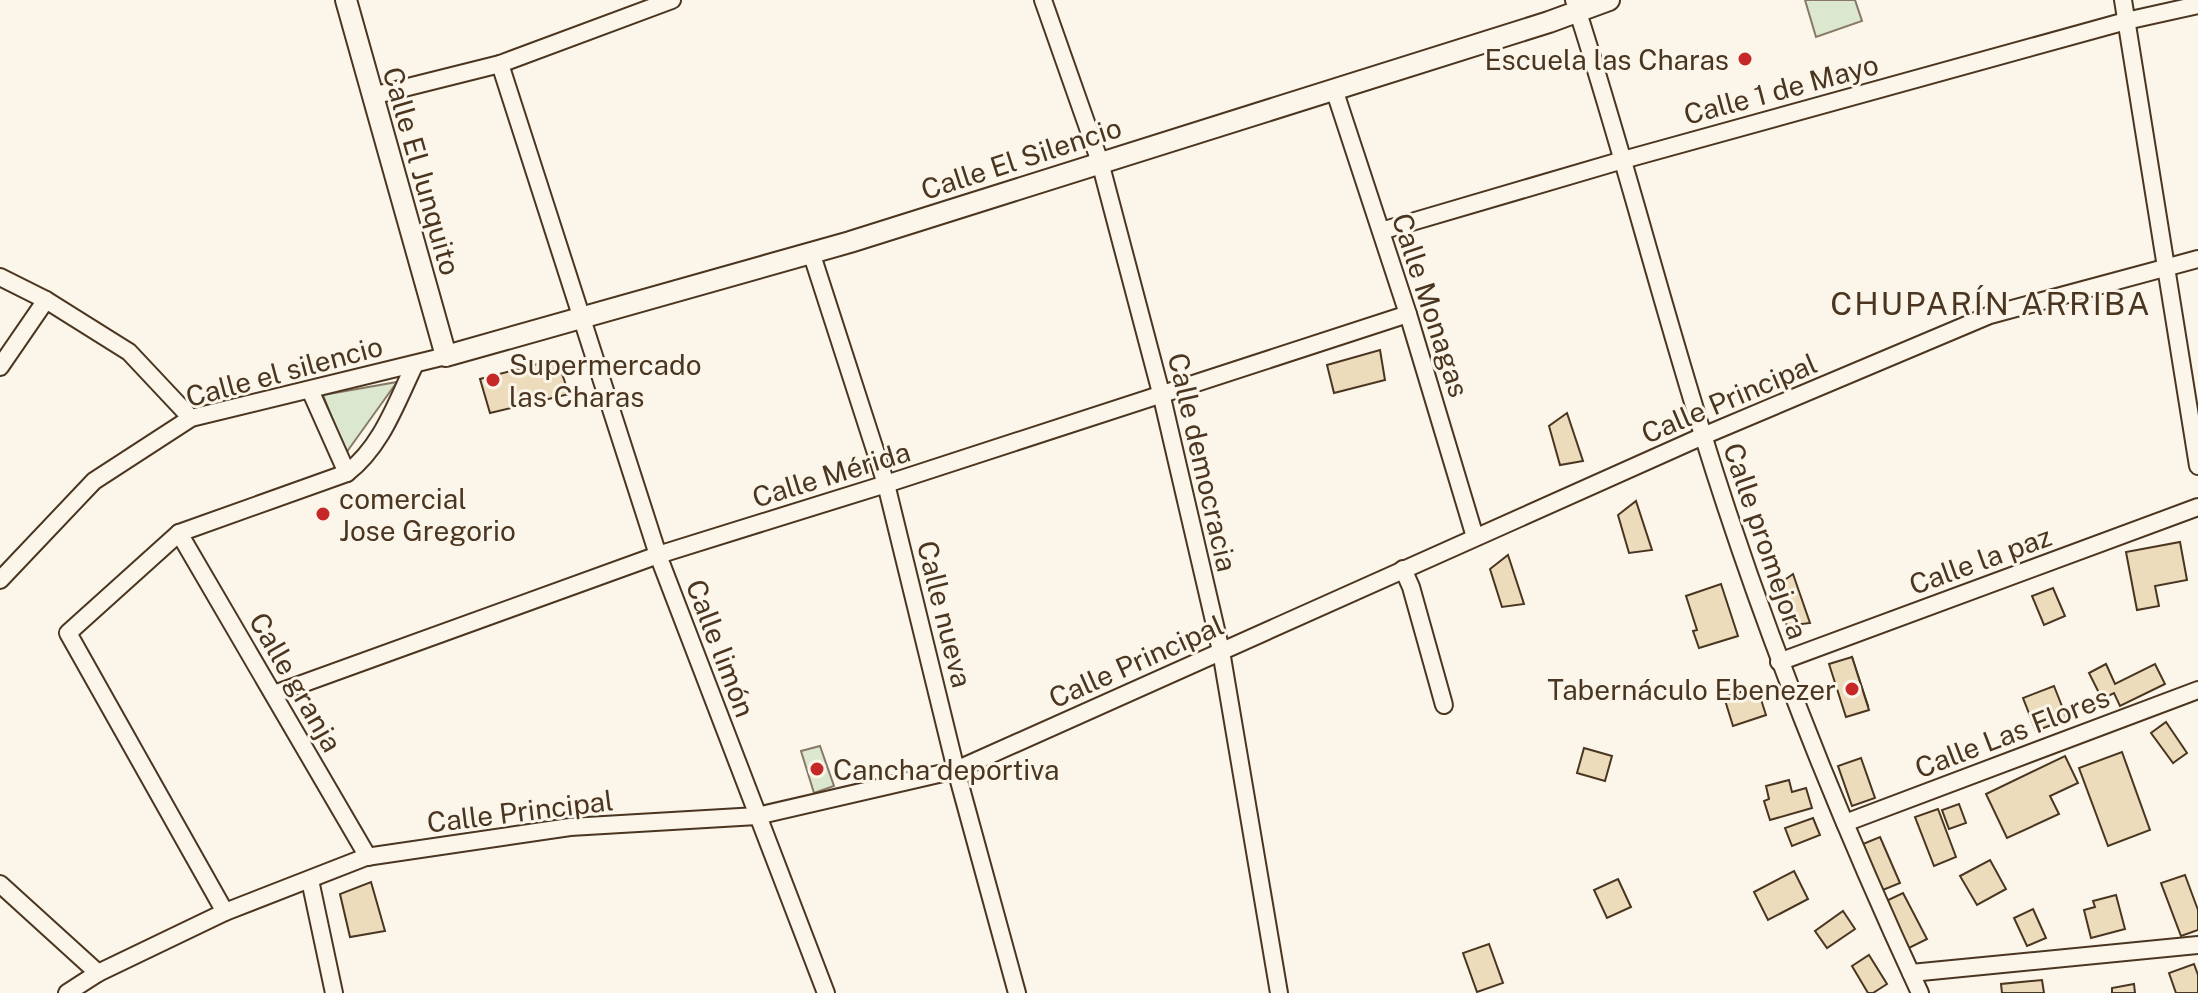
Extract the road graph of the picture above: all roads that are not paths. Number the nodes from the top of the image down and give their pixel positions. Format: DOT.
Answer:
graph roads {
  1 [pos="346,0"];
  2 [pos="672,0"];
  3 [pos="1043,0"];
  4 [pos="1609,0"];
  5 [pos="2123,0"];
  6 [pos="2198,5"];
  7 [pos="1575,6"];
  8 [pos="2126,21"];
  9 [pos="500,64"];
  10 [pos="1334,89"];
  11 [pos="372,96"];
  12 [pos="1623,160"];
  13 [pos="1100,162"];
  14 [pos="1381,231"];
  15 [pos="811,252"];
  16 [pos="2198,259"];
  17 [pos="2166,268"];
  18 [pos="0,277"];
  19 [pos="46,300"];
  20 [pos="1408,314"];
  21 [pos="580,317"];
  22 [pos="446,356"];
  23 [pos="415,364"];
  24 [pos="0,367"];
  25 [pos="310,390"];
  26 [pos="1161,393"];
  27 [pos="191,418"];
  28 [pos="1703,436"];
  29 [pos="2198,466"];
  30 [pos="347,473"];
  31 [pos="886,484"];
  32 [pos="2198,507"];
  33 [pos="179,533"];
  34 [pos="1475,537"];
  35 [pos="658,555"];
  36 [pos="1403,569"];
  37 [pos="0,580"];
  38 [pos="1221,651"];
  39 [pos="1779,662"];
  40 [pos="2198,690"];
  41 [pos="274,694"];
  42 [pos="1444,705"];
  43 [pos="956,770"];
  44 [pos="757,816"];
  45 [pos="1845,823"];
  46 [pos="368,857"];
  47 [pos="310,880"];
  48 [pos="0,884"];
  49 [pos="225,912"];
  50 [pos="2198,945"];
  51 [pos="98,973"];
  52 [pos="1911,973"];
  53 [pos="67,993"];
  54 [pos="334,993"];
  55 [pos="826,993"];
  56 [pos="1017,993"];
  57 [pos="1279,993"];
  58 [pos="1920,993"];
  1 -- 11 [label="street, Calle El Junquito"];
  2 -- 9 [label="street"];
  3 -- 13 [label="street, Calle democracia"];
  4 -- 7 [label="street, Calle El Silencio"];
  5 -- 8 [label="street"];
  6 -- 8 [label="street, Calle 1 de Mayo"];
  7 -- 10 [label="street, Calle El Silencio"];
  7 -- 12 [label="street, Calle promejora"];
  8 -- 12 [label="street, Calle 1 de Mayo"];
  8 -- 17 [label="street"];
  9 -- 11 [label="street"];
  9 -- 21 [label="street, Calle limón"];
  10 -- 13 [label="street, Calle El Silencio"];
  10 -- 14 [label="street, Calle Monagas"];
  11 -- 22 [label="street, Calle El Junquito"];
  12 -- 14 [label="street, Calle 1 de Mayo"];
  12 -- 28 [label="street, Calle promejora"];
  13 -- 15 [label="street, Calle El Silencio"];
  13 -- 26 [label="street, Calle democracia"];
  14 -- 20 [label="street, Calle Monagas"];
  15 -- 21 [label="street, Calle El Silencio"];
  15 -- 31 [label="street, Calle nueva"];
  16 -- 17 [label="street, Calle Principal"];
  17 -- 28 [label="street, Calle Principal"];
  17 -- 29 [label="street"];
  18 -- 19 [label="street"];
  19 -- 24 [label="street"];
  19 -- 27 [label="street"];
  20 -- 26 [label="street, Calle Mérida"];
  20 -- 34 [label="street, Calle Monagas"];
  21 -- 22 [label="street, Calle El Silencio"];
  21 -- 35 [label="street, Calle limón"];
  22 -- 23 [label="street, Calle el silencio"];
  23 -- 25 [label="street, Calle el silencio"];
  23 -- 30 [label="street"];
  25 -- 27 [label="street, Calle el silencio"];
  25 -- 30 [label="street"];
  26 -- 31 [label="street, Calle Mérida"];
  26 -- 38 [label="street, Calle democracia"];
  27 -- 37 [label="street, Calle el silencio"];
  28 -- 34 [label="street, Calle Principal"];
  28 -- 39 [label="street, Calle promejora"];
  30 -- 33 [label="street"];
  31 -- 35 [label="street, Calle Mérida"];
  31 -- 43 [label="street, Calle nueva"];
  32 -- 39 [label="street, Calle la paz"];
  33 -- 41 [label="street, Calle granja"];
  33 -- 49 [label="street"];
  34 -- 36 [label="street, Calle Principal"];
  35 -- 41 [label="street, Calle Mérida"];
  35 -- 44 [label="street, Calle limón"];
  36 -- 38 [label="street, Calle Principal"];
  36 -- 42 [label="street"];
  38 -- 43 [label="street, Calle Principal"];
  38 -- 57 [label="street, Calle democracia"];
  39 -- 45 [label="street, Calle promejora"];
  40 -- 45 [label="street, Calle Las Flores"];
  41 -- 46 [label="street, Calle granja"];
  43 -- 44 [label="street, Calle Principal"];
  43 -- 56 [label="street, Calle nueva"];
  44 -- 46 [label="street, Calle Principal"];
  44 -- 55 [label="street, Calle limón"];
  45 -- 52 [label="street, Calle promejora"];
  46 -- 47 [label="street, Calle Principal"];
  47 -- 49 [label="street, Calle Principal"];
  47 -- 54 [label="street"];
  48 -- 51 [label="street"];
  49 -- 51 [label="street, Calle Principal"];
  50 -- 52 [label="street"];
  51 -- 53 [label="street, Calle Principal"];
  52 -- 58 [label="street, Calle promejora"];
}
